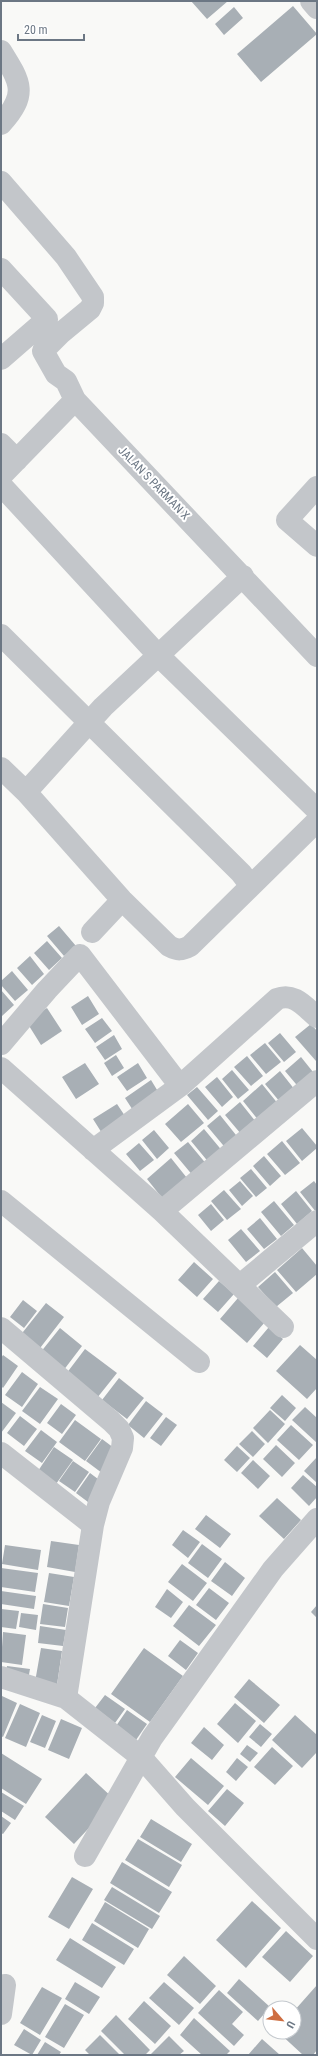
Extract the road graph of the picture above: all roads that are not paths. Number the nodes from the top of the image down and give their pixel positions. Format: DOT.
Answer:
graph roads {
  1 [pos="311,1"];
  2 [pos="317,8"];
  3 [pos="1,51"];
  4 [pos="1,124"];
  5 [pos="1,182"];
  6 [pos="1,269"];
  7 [pos="1,359"];
  8 [pos="75,400"];
  9 [pos="1,444"];
  10 [pos="17,460"];
  11 [pos="1,476"];
  12 [pos="1,486"];
  13 [pos="317,487"];
  14 [pos="317,546"];
  15 [pos="243,576"];
  16 [pos="1,635"];
  17 [pos="158,655"];
  18 [pos="317,656"];
  19 [pos="88,722"];
  20 [pos="1,768"];
  21 [pos="26,792"];
  22 [pos="317,810"];
  23 [pos="317,821"];
  24 [pos="251,886"];
  25 [pos="122,900"];
  26 [pos="92,932"];
  27 [pos="317,1017"];
  28 [pos="1,1044"];
  29 [pos="1,1068"];
  30 [pos="317,1080"];
  31 [pos="180,1086"];
  32 [pos="93,1150"];
  33 [pos="1,1201"];
  34 [pos="162,1211"];
  35 [pos="317,1221"];
  36 [pos="240,1285"];
  37 [pos="283,1327"];
  38 [pos="1,1328"];
  39 [pos="199,1362"];
  40 [pos="1,1453"];
  41 [pos="317,1519"];
  42 [pos="93,1525"];
  43 [pos="1,1677"];
  44 [pos="66,1698"];
  45 [pos="140,1757"];
  46 [pos="85,1856"];
  47 [pos="316,1936"];
  48 [pos="5,1985"];
  49 [pos="1,2014"];
  1 -- 2 [label="street"];
  3 -- 4 [label="street"];
  5 -- 8 [label="street, JALAN S PARMAN X"];
  6 -- 7 [label="street"];
  8 -- 10 [label="street"];
  8 -- 15 [label="street, JALAN S PARMAN X"];
  9 -- 10 [label="street"];
  10 -- 11 [label="street"];
  12 -- 17 [label="street"];
  13 -- 14 [label="street"];
  15 -- 17 [label="street"];
  15 -- 18 [label="street, JALAN S PARMAN X"];
  16 -- 19 [label="street"];
  17 -- 19 [label="street"];
  17 -- 22 [label="street"];
  19 -- 21 [label="street"];
  19 -- 24 [label="street"];
  20 -- 21 [label="street"];
  21 -- 25 [label="street"];
  23 -- 24 [label="street"];
  24 -- 25 [label="street"];
  25 -- 26 [label="street"];
  27 -- 31 [label="street"];
  28 -- 31 [label="street"];
  29 -- 32 [label="street"];
  30 -- 34 [label="street"];
  31 -- 32 [label="street"];
  32 -- 34 [label="street"];
  33 -- 39 [label="street"];
  34 -- 36 [label="street"];
  35 -- 36 [label="street"];
  36 -- 37 [label="street"];
  38 -- 42 [label="street"];
  40 -- 42 [label="street"];
  41 -- 45 [label="street"];
  42 -- 44 [label="street"];
  43 -- 44 [label="street"];
  44 -- 45 [label="street"];
  45 -- 46 [label="street"];
  45 -- 47 [label="street"];
  48 -- 49 [label="street"];
}
